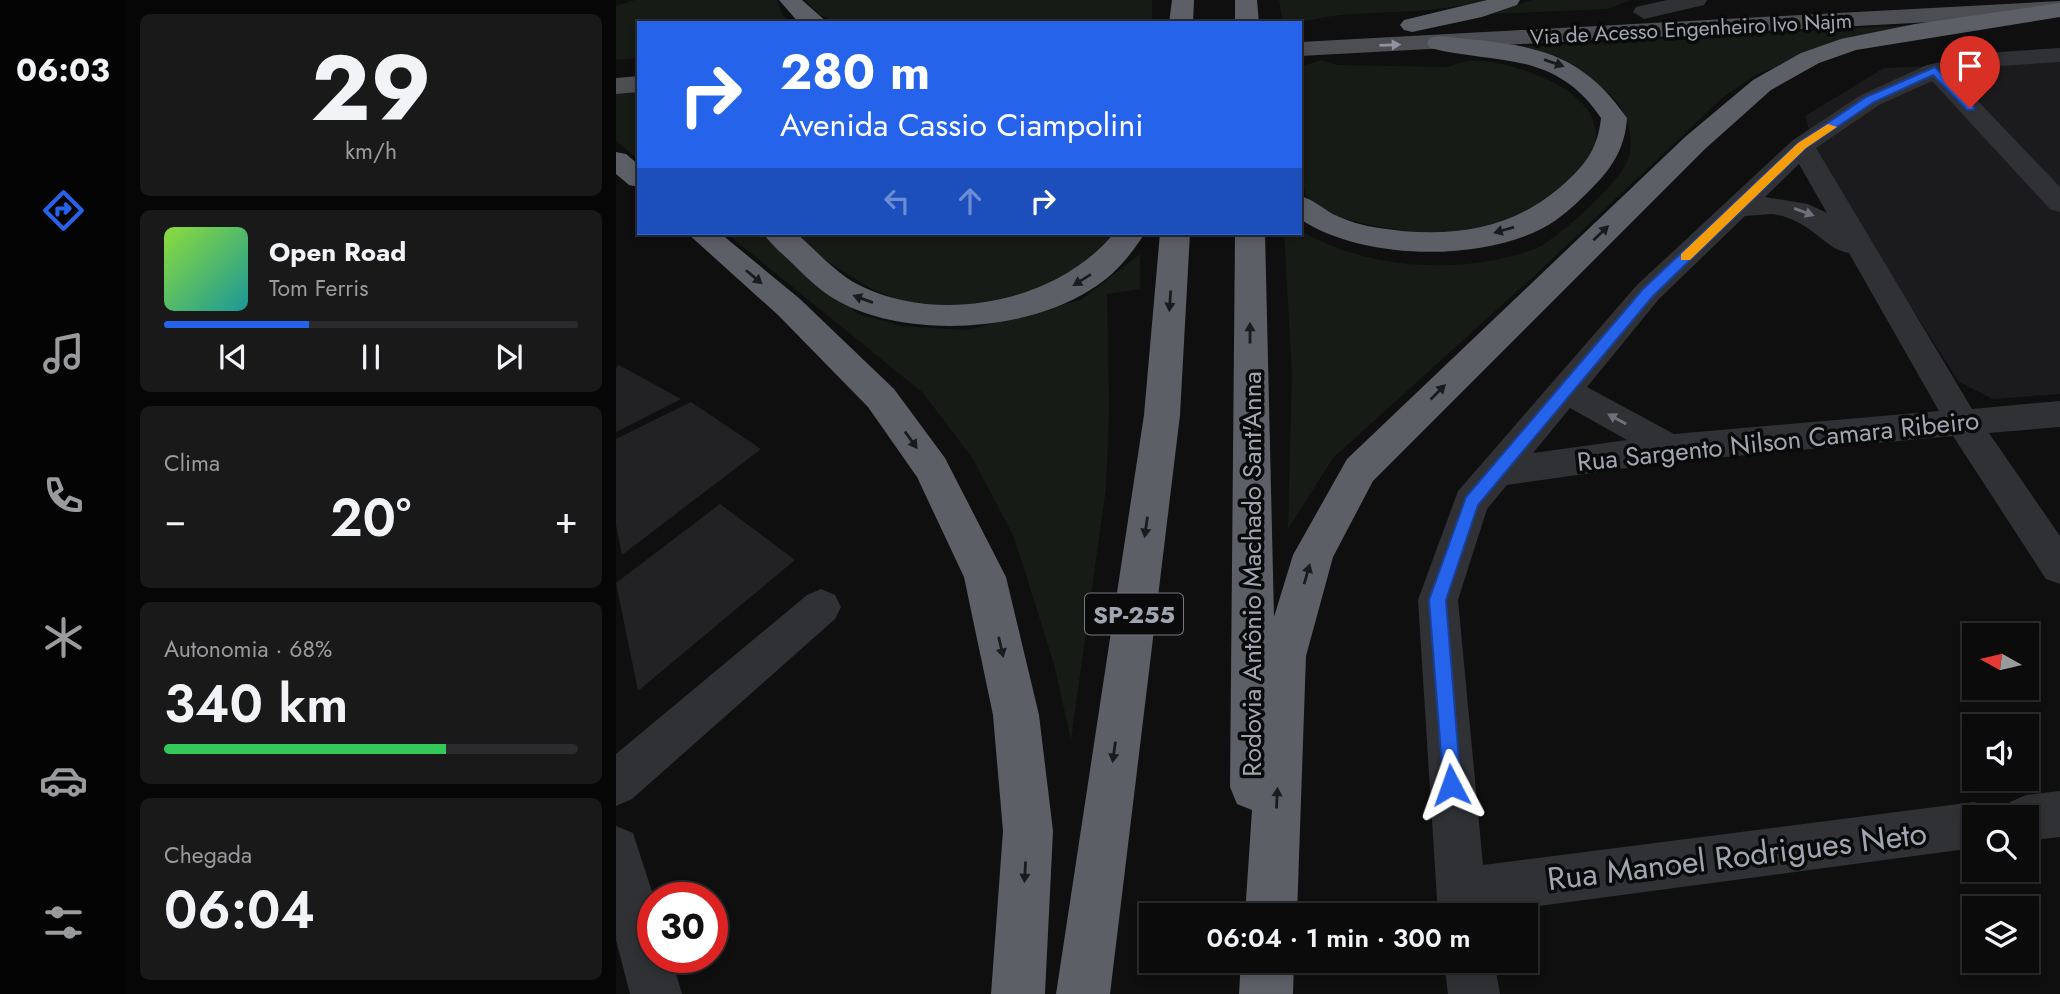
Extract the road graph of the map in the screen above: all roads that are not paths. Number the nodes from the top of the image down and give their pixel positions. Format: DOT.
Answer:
graph roads {
  1 [pos="790,0"];
  2 [pos="1509,0"];
  3 [pos="1696,0"];
  4 [pos="1868,0"];
  5 [pos="2060,9"];
  6 [pos="1644,12"];
  7 [pos="812,21"];
  8 [pos="1412,25"];
  9 [pos="1311,40"];
  10 [pos="1438,43"];
  11 [pos="2060,55"];
  12 [pos="637,66"];
  13 [pos="616,67"];
  14 [pos="1935,70"];
  15 [pos="637,84"];
  16 [pos="616,86"];
  17 [pos="1802,146"];
  18 [pos="616,160"];
  19 [pos="637,177"];
  20 [pos="2060,203"];
  21 [pos="1302,207"];
  22 [pos="1737,208"];
  23 [pos="704,235"];
  24 [pos="780,235"];
  25 [pos="1128,235"];
  26 [pos="1175,235"];
  27 [pos="1250,235"];
  28 [pos="1867,261"];
  29 [pos="1563,389"];
  30 [pos="2060,414"];
  31 [pos="1962,422"];
  32 [pos="1670,448"];
  33 [pos="1496,472"];
  34 [pos="2060,568"];
  35 [pos="821,607"];
  36 [pos="616,783"];
  37 [pos="2060,814"];
  38 [pos="2039,816"];
  39 [pos="1962,827"];
  40 [pos="616,850"];
  41 [pos="1254,903"];
  42 [pos="1272,903"];
  43 [pos="1461,903"];
  44 [pos="1467,903"];
  45 [pos="1255,973"];
  46 [pos="1267,973"];
  47 [pos="1471,973"];
  48 [pos="656,994"];
  49 [pos="1018,994"];
  50 [pos="1083,994"];
  51 [pos="1255,994"];
  52 [pos="1266,994"];
  53 [pos="1474,994"];
  1 -- 7 [label="highway"];
  2 -- 8 [label="highway"];
  3 -- 6 [label="street"];
  4 -- 6 [label="main road, Via de Acesso Engenheiro Ivo Najm"];
  5 -- 10 [label="main road, Via de Acesso Engenheiro Ivo Najm"];
  42 -- 5 [label="highway, one-way"];
  6 -- 8 [label="main road, Via de Acesso Engenheiro Ivo Najm"];
  8 -- 9 [label="main road, Via de Acesso Engenheiro Ivo Najm"];
  9 -- 10 [label="main road, Via de Acesso Engenheiro Ivo Najm, one-way"];
  10 -- 21 [label="highway, one-way"];
  11 -- 14 [label="street"];
  12 -- 13 [label="main road"];
  14 -- 17 [label="street"];
  14 -- 20 [label="street"];
  15 -- 16 [label="main road"];
  17 -- 22 [label="street"];
  17 -- 28 [label="street"];
  18 -- 19 [label="highway"];
  22 -- 28 [label="street, one-way"];
  22 -- 29 [label="street"];
  23 -- 49 [label="highway, one-way"];
  25 -- 24 [label="highway, one-way"];
  26 -- 50 [label="highway, SP-255, one-way"];
  41 -- 27 [label="highway, Rodovia Antônio Machado Sant'Anna, one-way"];
  28 -- 31 [label="street"];
  32 -- 29 [label="street, one-way"];
  29 -- 33 [label="street"];
  30 -- 31 [label="street, Rua Sargento Nilson Camara Ribeiro"];
  31 -- 32 [label="street, Rua Sargento Nilson Camara Ribeiro"];
  31 -- 34 [label="street"];
  32 -- 33 [label="street, Rua Sargento Nilson Camara Ribeiro"];
  33 -- 43 [label="street"];
  35 -- 36 [label="street"];
  37 -- 38 [label="street"];
  39 -- 44 [label="street, Rua Manoel Rodrigues Neto"];
  40 -- 48 [label="street"];
  45 -- 51 [label="highway"];
  46 -- 52 [label="highway"];
  47 -- 53 [label="street"];
}
